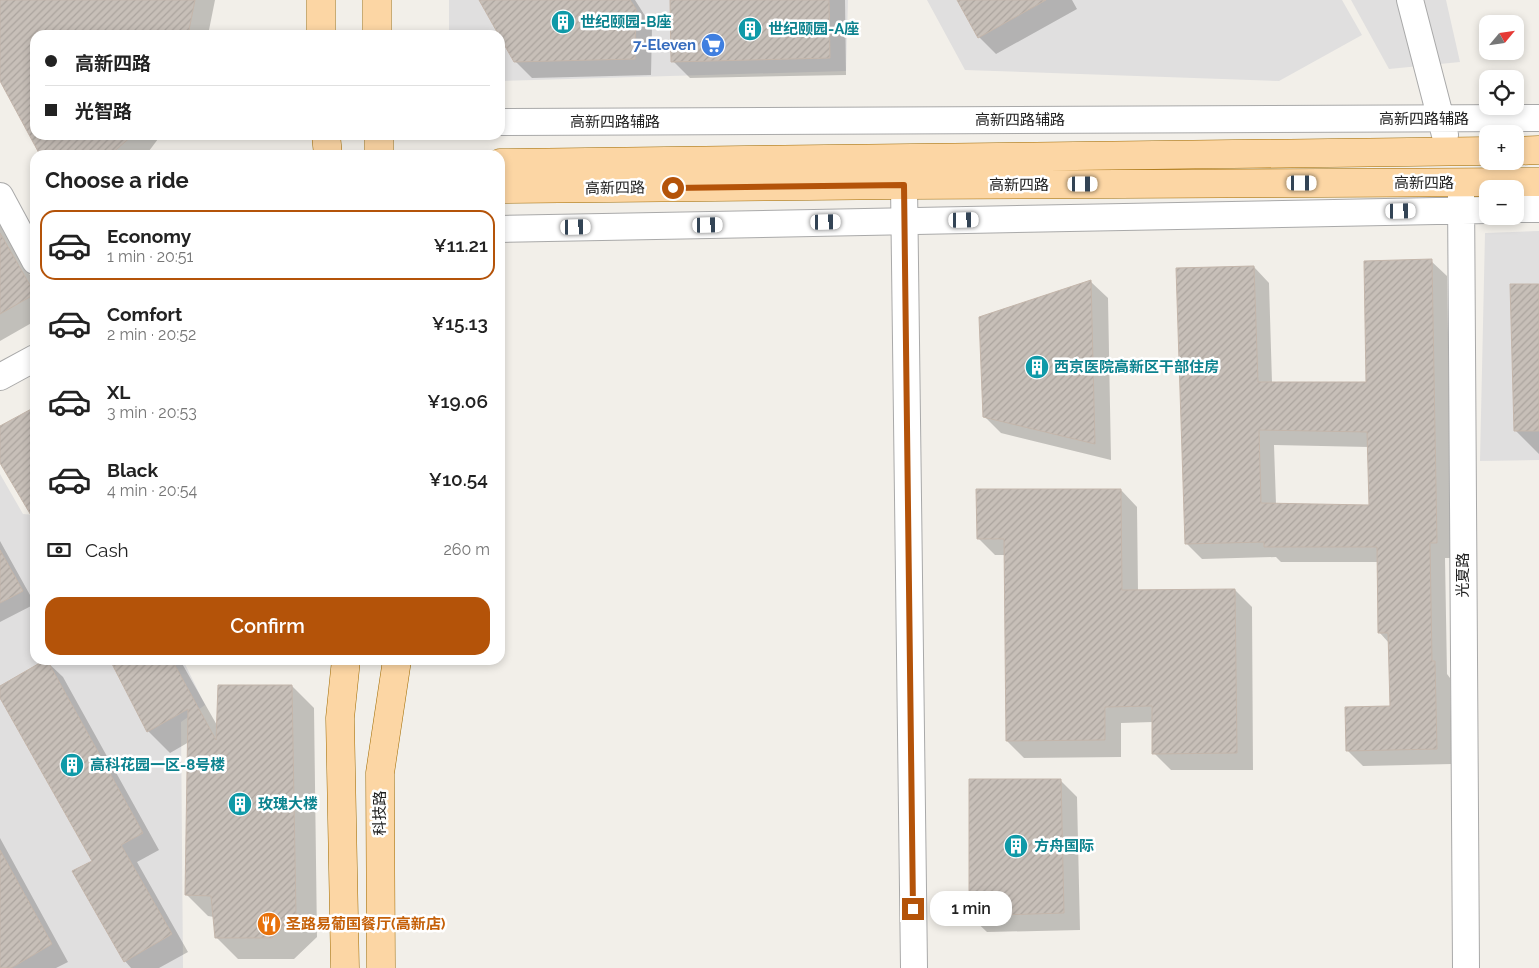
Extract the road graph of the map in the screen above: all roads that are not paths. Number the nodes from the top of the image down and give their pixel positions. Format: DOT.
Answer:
graph roads {
  1 [pos="321,0"];
  2 [pos="376,0"];
  3 [pos="1410,0"];
  4 [pos="321,30"];
  5 [pos="377,30"];
  6 [pos="1539,118"];
  7 [pos="1441,119"];
  8 [pos="505,122"];
  9 [pos="1539,150"];
  10 [pos="1450,151"];
  11 [pos="1479,151"];
  12 [pos="1524,151"];
  13 [pos="505,163"];
  14 [pos="1539,182"];
  15 [pos="1461,183"];
  16 [pos="904,185"];
  17 [pos="505,190"];
  18 [pos="0,196"];
  19 [pos="1524,209"];
  20 [pos="1539,209"];
  21 [pos="1461,210"];
  22 [pos="1479,210"];
  23 [pos="904,221"];
  24 [pos="505,229"];
  25 [pos="30,252"];
  26 [pos="30,361"];
  27 [pos="0,377"];
  28 [pos="345,665"];
  29 [pos="396,665"];
  30 [pos="345,968"];
  31 [pos="381,968"];
  32 [pos="914,968"];
  33 [pos="1466,968"];
  1 -- 4 [label="main road"];
  2 -- 5 [label="main road"];
  3 -- 7 [label="street"];
  6 -- 7 [label="street, 高新四路辅路"];
  7 -- 8 [label="street, 高新四路辅路"];
  7 -- 10 [label="street"];
  9 -- 12 [label="main road"];
  10 -- 11 [label="main road, 高新四路"];
  10 -- 13 [label="main road, 高新四路"];
  14 -- 15 [label="main road, 高新四路"];
  15 -- 16 [label="main road, 高新四路"];
  15 -- 21 [label="street, 光夏路"];
  16 -- 17 [label="main road, 高新四路"];
  16 -- 23 [label="street"];
  18 -- 25 [label="street"];
  19 -- 20 [label="street"];
  21 -- 22 [label="street"];
  21 -- 23 [label="street"];
  21 -- 33 [label="street, 光夏路"];
  23 -- 24 [label="street"];
  23 -- 32 [label="street"];
  26 -- 27 [label="street"];
  28 -- 30 [label="main road"];
  29 -- 31 [label="main road, 科技路"];
}
